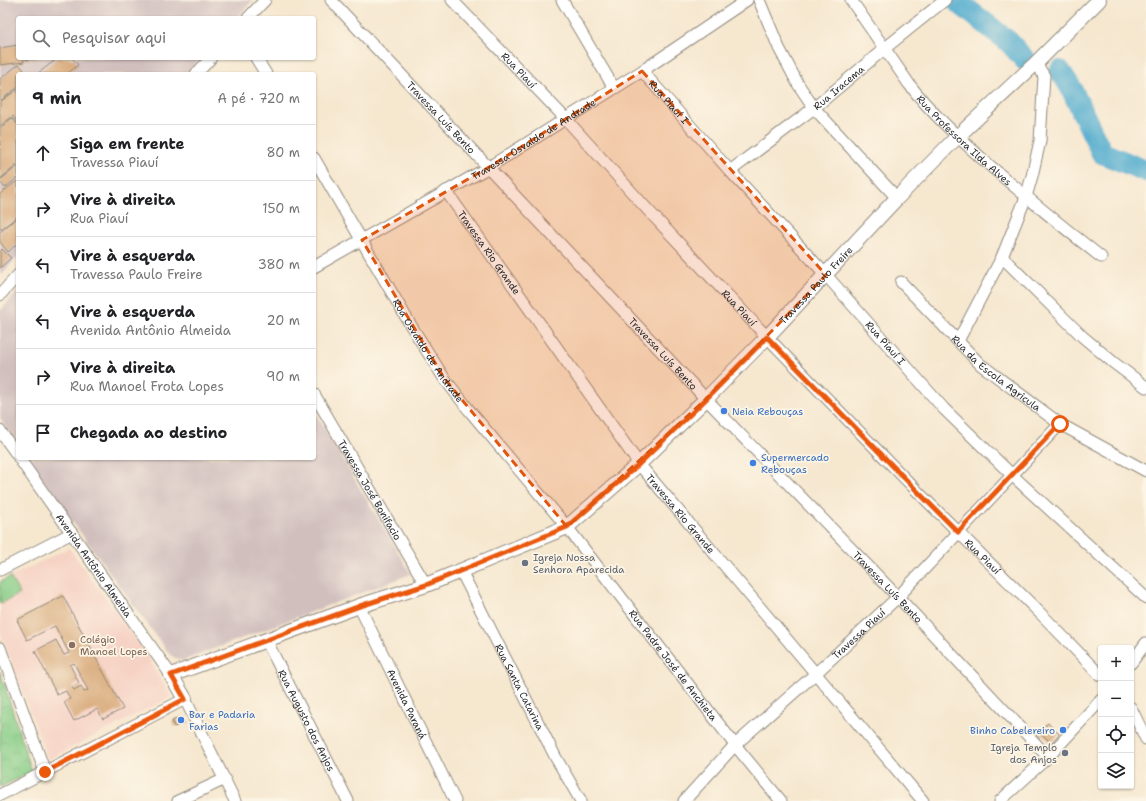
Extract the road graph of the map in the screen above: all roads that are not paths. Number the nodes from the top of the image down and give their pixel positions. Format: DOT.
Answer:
graph roads {
  1 [pos="265,0"];
  2 [pos="330,0"];
  3 [pos="452,0"];
  4 [pos="562,0"];
  5 [pos="747,0"];
  6 [pos="759,0"];
  7 [pos="851,0"];
  8 [pos="945,0"];
  9 [pos="1099,0"];
  10 [pos="250,16"];
  11 [pos="884,49"];
  12 [pos="209,60"];
  13 [pos="257,60"];
  14 [pos="1036,63"];
  15 [pos="642,71"];
  16 [pos="198,72"];
  17 [pos="265,72"];
  18 [pos="614,88"];
  19 [pos="814,108"];
  20 [pos="565,118"];
  21 [pos="957,137"];
  22 [pos="316,161"];
  23 [pos="489,167"];
  24 [pos="730,171"];
  25 [pos="446,191"];
  26 [pos="897,198"];
  27 [pos="1026,198"];
  28 [pos="362,240"];
  29 [pos="1002,257"];
  30 [pos="1101,257"];
  31 [pos="316,266"];
  32 [pos="826,275"];
  33 [pos="16,276"];
  34 [pos="901,282"];
  35 [pos="0,295"];
  36 [pos="767,337"];
  37 [pos="958,341"];
  38 [pos="1146,387"];
  39 [pos="316,397"];
  40 [pos="706,399"];
  41 [pos="1060,424"];
  42 [pos="0,431"];
  43 [pos="16,453"];
  44 [pos="21,460"];
  45 [pos="639,464"];
  46 [pos="1146,471"];
  47 [pos="1012,475"];
  48 [pos="567,527"];
  49 [pos="72,532"];
  50 [pos="958,532"];
  51 [pos="0,570"];
  52 [pos="461,571"];
  53 [pos="426,585"];
  54 [pos="1145,593"];
  55 [pos="898,597"];
  56 [pos="360,606"];
  57 [pos="266,640"];
  58 [pos="1146,643"];
  59 [pos="0,648"];
  60 [pos="1134,659"];
  61 [pos="1098,673"];
  62 [pos="815,674"];
  63 [pos="171,675"];
  64 [pos="185,699"];
  65 [pos="1098,703"];
  66 [pos="1134,714"];
  67 [pos="1146,739"];
  68 [pos="735,745"];
  69 [pos="1048,757"];
  70 [pos="45,772"];
  71 [pos="225,779"];
  72 [pos="0,795"];
  73 [pos="178,801"];
  74 [pos="235,801"];
  75 [pos="348,801"];
  76 [pos="455,801"];
  77 [pos="581,801"];
  78 [pos="684,801"];
  79 [pos="781,801"];
  80 [pos="923,801"];
  81 [pos="1000,801"];
  1 -- 10 [label="street"];
  2 -- 23 [label="street, Travessa Luís Bento"];
  3 -- 20 [label="street, Rua Piauí"];
  4 -- 18 [label="street"];
  5 -- 15 [label="street, Travessa Osvaldo de Andrade"];
  6 -- 19 [label="street"];
  7 -- 11 [label="street, Rua Professora Ilda Alves"];
  8 -- 11 [label="street, Rua Iracema"];
  9 -- 14 [label="street, Travessa Paulo Freire"];
  11 -- 19 [label="street, Rua Iracema"];
  11 -- 21 [label="street, Rua Professora Ilda Alves"];
  12 -- 16 [label="street"];
  13 -- 17 [label="street"];
  14 -- 21 [label="street, Travessa Paulo Freire"];
  14 -- 27 [label="street"];
  15 -- 18 [label="street, Travessa Osvaldo de Andrade"];
  15 -- 24 [label="street, Rua Piauí I"];
  18 -- 20 [label="street, Travessa Osvaldo de Andrade"];
  19 -- 24 [label="street, Rua Iracema"];
  19 -- 26 [label="street"];
  20 -- 23 [label="street, Travessa Osvaldo de Andrade"];
  20 -- 36 [label="street, Rua Piauí"];
  21 -- 26 [label="street, Travessa Paulo Freire"];
  21 -- 27 [label="street, Rua Professora Ilda Alves"];
  22 -- 28 [label="street, Rua Osvaldo de Andrade"];
  23 -- 25 [label="street, Travessa Osvaldo de Andrade"];
  23 -- 40 [label="street, Travessa Luís Bento"];
  24 -- 32 [label="street, Rua Piauí I"];
  25 -- 28 [label="street, Travessa Osvaldo de Andrade"];
  25 -- 45 [label="street, Travessa Rio Grande"];
  26 -- 32 [label="street, Travessa Paulo Freire"];
  27 -- 29 [label="street"];
  27 -- 30 [label="street, Rua Professora Ilda Alves"];
  28 -- 31 [label="street, Travessa Osvaldo de Andrade"];
  28 -- 48 [label="street, Rua Osvaldo de Andrade"];
  29 -- 37 [label="street"];
  29 -- 38 [label="street"];
  32 -- 36 [label="street, Travessa Paulo Freire"];
  32 -- 47 [label="street, Rua Piauí I"];
  33 -- 35 [label="street"];
  34 -- 37 [label="street, Rua da Escola Agricula"];
  36 -- 40 [label="street, Travessa Paulo Freire"];
  36 -- 50 [label="street, Rua Piauí"];
  37 -- 41 [label="street, Rua da Escola Agricula"];
  39 -- 53 [label="street, Travessa José Bonifacio"];
  40 -- 45 [label="street, Travessa Paulo Freire"];
  40 -- 55 [label="street, Travessa Luís Bento"];
  41 -- 46 [label="street, Rua da Escola Agricula"];
  41 -- 47 [label="street, Travessa Piauí"];
  42 -- 43 [label="street, Avenida Antônio Almeida"];
  44 -- 49 [label="street, Avenida Antônio Almeida"];
  45 -- 48 [label="street, Travessa Paulo Freire"];
  45 -- 62 [label="street, Travessa Rio Grande"];
  47 -- 50 [label="street, Travessa Piauí"];
  47 -- 54 [label="street, Rua Piauí I"];
  48 -- 52 [label="street, Travessa Paulo Freire"];
  48 -- 68 [label="street, Rua Padre José de Anchieta"];
  49 -- 51 [label="street"];
  49 -- 63 [label="street, Avenida Antônio Almeida"];
  50 -- 55 [label="street, Travessa Piauí"];
  50 -- 61 [label="street, Rua Piauí"];
  52 -- 53 [label="street, Travessa Paulo Freire"];
  52 -- 77 [label="street, Rua Santa Catarina"];
  53 -- 56 [label="street, Travessa Paulo Freire"];
  55 -- 62 [label="street, Travessa Piauí"];
  55 -- 69 [label="street, Travessa Luís Bento"];
  56 -- 57 [label="street, Travessa Paulo Freire"];
  56 -- 76 [label="street, Avenida Paraná"];
  57 -- 63 [label="street, Travessa Paulo Freire"];
  57 -- 75 [label="street, Rua Augusto dos Anjos"];
  58 -- 60 [label="street"];
  59 -- 70 [label="street"];
  62 -- 68 [label="street, Travessa Piauí"];
  62 -- 80 [label="street, Travessa Rio Grande"];
  63 -- 64 [label="street, Avenida Antônio Almeida"];
  64 -- 70 [label="street"];
  64 -- 71 [label="street, Avenida Antônio Almeida"];
  65 -- 69 [label="street"];
  66 -- 67 [label="street"];
  68 -- 78 [label="street, Travessa Piauí"];
  68 -- 79 [label="street, Rua Padre José de Anchieta"];
  69 -- 81 [label="street"];
  70 -- 72 [label="street"];
  71 -- 73 [label="street"];
  71 -- 74 [label="street, Avenida Antônio Almeida"];
}
